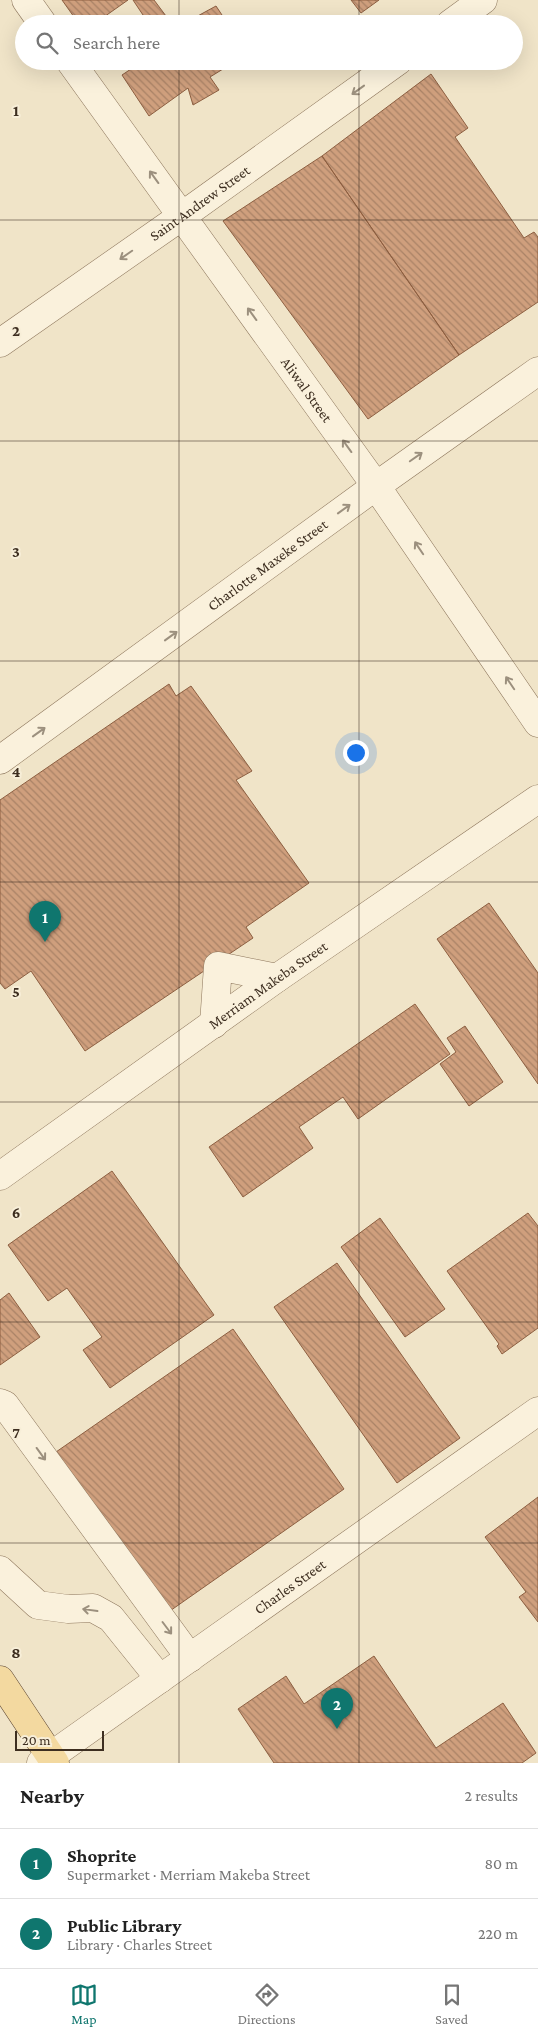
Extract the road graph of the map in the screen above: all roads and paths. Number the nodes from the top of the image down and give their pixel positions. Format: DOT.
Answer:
graph roads {
  1 [pos="26,0"];
  2 [pos="483,0"];
  3 [pos="37,15"];
  4 [pos="462,15"];
  5 [pos="77,70"];
  6 [pos="385,70"];
  7 [pos="182,216"];
  8 [pos="0,343"];
  9 [pos="538,371"];
  10 [pos="376,486"];
  11 [pos="538,723"];
  12 [pos="0,760"];
  13 [pos="538,799"];
  14 [pos="277,978"];
  15 [pos="214,1024"];
  16 [pos="0,1176"];
  17 [pos="0,1403"];
  18 [pos="538,1411"];
  19 [pos="0,1570"];
  20 [pos="147,1601"];
  21 [pos="116,1624"];
  22 [pos="190,1658"];
  23 [pos="160,1679"];
  24 [pos="0,1680"];
  25 [pos="49,1761"];
  1 -- 3 [label="street"];
  2 -- 4 [label="street"];
  7 -- 5 [label="street, Aliwal Street, one-way"];
  6 -- 7 [label="street, Saint Andrew Street, one-way"];
  7 -- 8 [label="street, Saint Andrew Street, one-way"];
  10 -- 7 [label="street, Aliwal Street, one-way"];
  10 -- 9 [label="street, Charlotte Maxeke Street, one-way"];
  11 -- 10 [label="street, Aliwal Street, one-way"];
  12 -- 10 [label="street, Charlotte Maxeke Street, one-way"];
  13 -- 14 [label="street, Merriam Makeba Street"];
  14 -- 15 [label="street, Merriam Makeba Street"];
  14 -- 15 [label="street"];
  15 -- 16 [label="street, Merriam Makeba Street"];
  17 -- 20 [label="street, one-way"];
  18 -- 22 [label="street, Charles Street"];
  21 -- 19 [label="street, one-way"];
  20 -- 21 [label="street"];
  20 -- 22 [label="street, one-way"];
  21 -- 23 [label="street"];
  22 -- 23 [label="street, Charles Street"];
  23 -- 25 [label="street, Charles Street"];
  24 -- 25 [label="main road"];
}
